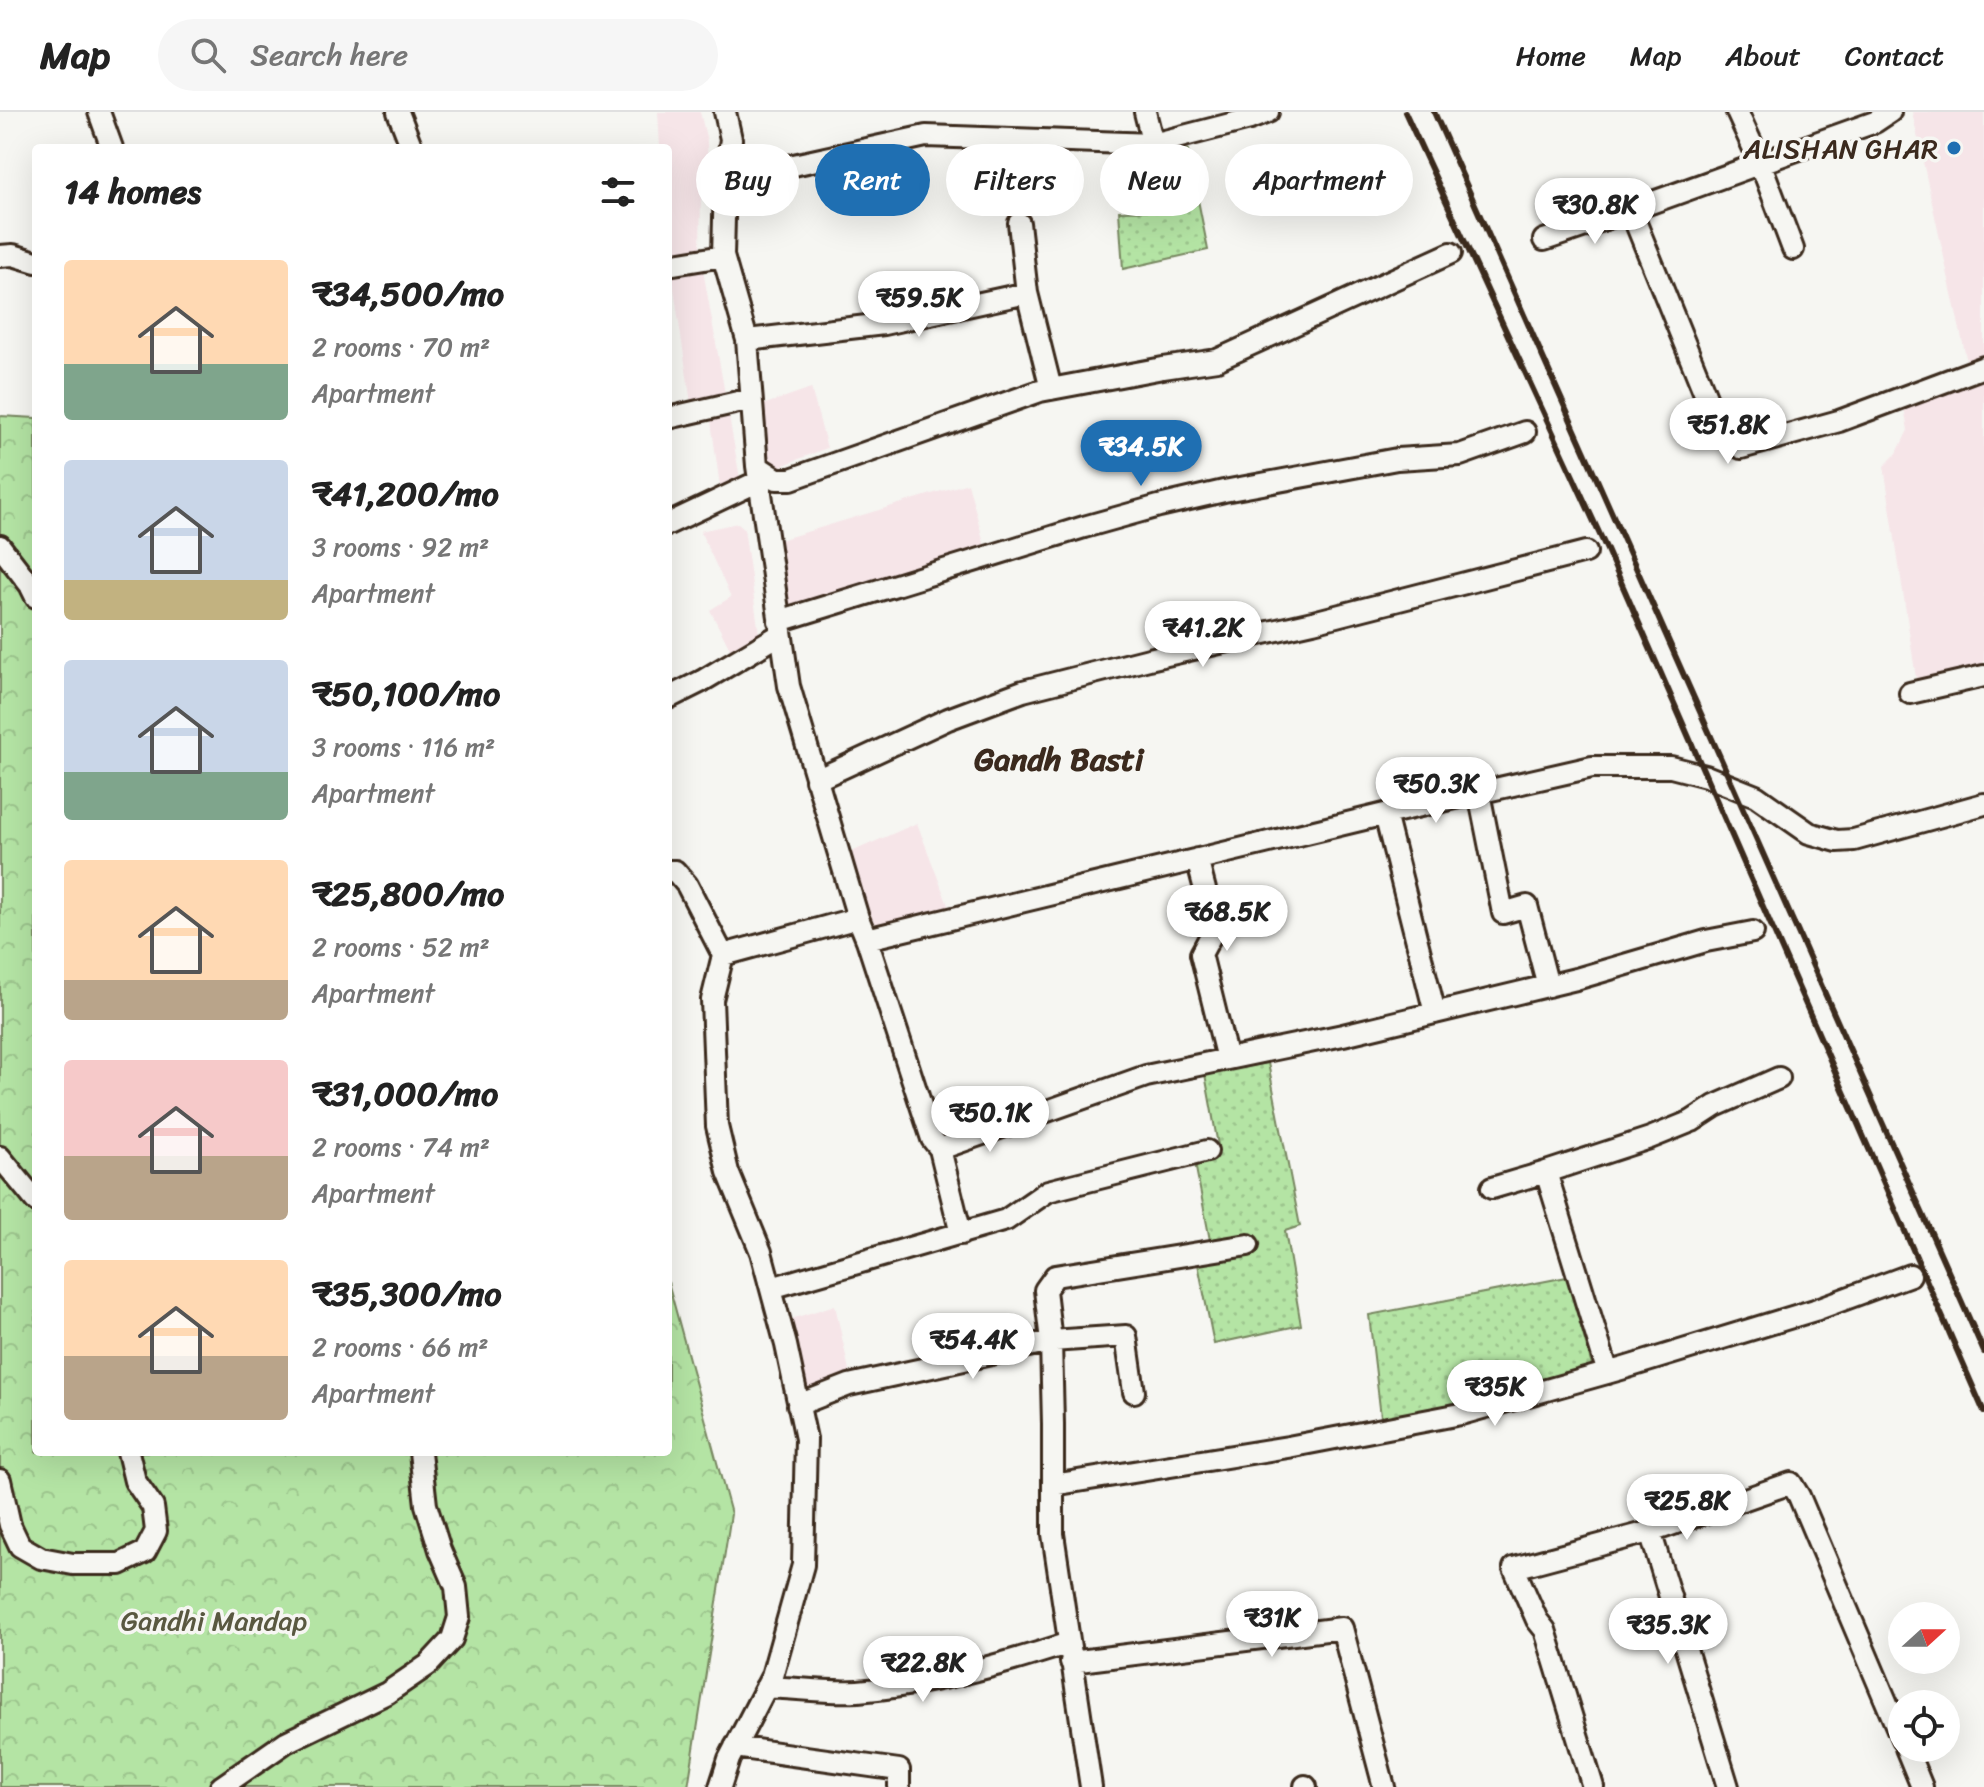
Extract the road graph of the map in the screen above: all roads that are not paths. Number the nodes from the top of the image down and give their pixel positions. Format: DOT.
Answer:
graph roads {
  1 [pos="99,112"];
  2 [pos="398,112"];
  3 [pos="725,112"];
  4 [pos="1145,112"];
  5 [pos="1268,112"];
  6 [pos="1737,112"];
  7 [pos="1890,112"];
  8 [pos="111,144"];
  9 [pos="410,144"];
  10 [pos="730,144"];
  11 [pos="1153,144"];
  12 [pos="1760,162"];
  13 [pos="799,164"];
  14 [pos="1631,211"];
  15 [pos="724,216"];
  16 [pos="1019,223"];
  17 [pos="1544,240"];
  18 [pos="1793,249"];
  19 [pos="1451,253"];
  20 [pos="0,256"];
  21 [pos="723,256"];
  22 [pos="32,261"];
  23 [pos="672,264"];
  24 [pos="1027,293"];
  25 [pos="747,340"];
  26 [pos="1984,367"];
  27 [pos="1051,389"];
  28 [pos="751,399"];
  29 [pos="672,417"];
  30 [pos="1525,432"];
  31 [pos="758,473"];
  32 [pos="672,522"];
  33 [pos="0,546"];
  34 [pos="1586,552"];
  35 [pos="32,589"];
  36 [pos="780,627"];
  37 [pos="1984,676"];
  38 [pos="1910,693"];
  39 [pos="672,696"];
  40 [pos="816,780"];
  41 [pos="1479,793"];
  42 [pos="1984,804"];
  43 [pos="1385,814"];
  44 [pos="1197,859"];
  45 [pos="672,871"];
  46 [pos="858,918"];
  47 [pos="1753,932"];
  48 [pos="867,939"];
  49 [pos="723,955"];
  50 [pos="1548,986"];
  51 [pos="1435,1013"];
  52 [pos="1227,1059"];
  53 [pos="1779,1078"];
  54 [pos="940,1149"];
  55 [pos="1207,1151"];
  56 [pos="0,1157"];
  57 [pos="1546,1172"];
  58 [pos="1492,1188"];
  59 [pos="32,1196"];
  60 [pos="961,1234"];
  61 [pos="1248,1245"];
  62 [pos="1910,1275"];
  63 [pos="771,1288"];
  64 [pos="1051,1341"];
  65 [pos="1608,1373"];
  66 [pos="1134,1392"];
  67 [pos="798,1405"];
  68 [pos="129,1456"];
  69 [pos="420,1456"];
  70 [pos="0,1480"];
  71 [pos="1053,1485"];
  72 [pos="1650,1531"];
  73 [pos="1070,1652"];
  74 [pos="766,1687"];
  75 [pos="1888,1706"];
  76 [pos="735,1747"];
  77 [pos="1912,1762"];
  78 [pos="221,1787"];
  79 [pos="720,1787"];
  80 [pos="899,1787"];
  81 [pos="1091,1787"];
  82 [pos="1384,1787"];
  83 [pos="1593,1787"];
  84 [pos="1728,1787"];
  85 [pos="1922,1787"];
  1 -- 8 [label="street"];
  2 -- 9 [label="street"];
  3 -- 10 [label="street"];
  4 -- 11 [label="street"];
  5 -- 11 [label="street"];
  6 -- 12 [label="street"];
  7 -- 12 [label="street"];
  11 -- 13 [label="street"];
  12 -- 14 [label="street"];
  12 -- 18 [label="street"];
  14 -- 17 [label="street"];
  14 -- 26 [label="street"];
  15 -- 21 [label="street"];
  16 -- 24 [label="street"];
  19 -- 27 [label="street"];
  20 -- 22 [label="street"];
  21 -- 23 [label="street"];
  21 -- 25 [label="street"];
  24 -- 25 [label="street"];
  24 -- 27 [label="street"];
  25 -- 28 [label="street"];
  27 -- 31 [label="street"];
  28 -- 29 [label="street"];
  28 -- 31 [label="street"];
  30 -- 36 [label="street"];
  31 -- 32 [label="street"];
  31 -- 36 [label="street"];
  33 -- 35 [label="street"];
  34 -- 40 [label="street"];
  36 -- 39 [label="street"];
  36 -- 40 [label="street"];
  37 -- 38 [label="street"];
  40 -- 46 [label="street"];
  41 -- 42 [label="street"];
  41 -- 43 [label="street"];
  41 -- 50 [label="street"];
  43 -- 44 [label="street"];
  43 -- 51 [label="street"];
  44 -- 48 [label="street"];
  44 -- 52 [label="street"];
  45 -- 49 [label="street"];
  46 -- 48 [label="street"];
  46 -- 49 [label="street"];
  47 -- 50 [label="street"];
  48 -- 54 [label="street"];
  49 -- 63 [label="street"];
  50 -- 51 [label="street"];
  51 -- 52 [label="street"];
  52 -- 54 [label="street"];
  53 -- 57 [label="street"];
  54 -- 60 [label="street"];
  55 -- 60 [label="street"];
  56 -- 59 [label="street"];
  57 -- 58 [label="street"];
  57 -- 65 [label="street"];
  60 -- 63 [label="street"];
  61 -- 64 [label="street"];
  62 -- 65 [label="street"];
  63 -- 67 [label="street"];
  64 -- 66 [label="street"];
  64 -- 67 [label="street"];
  64 -- 71 [label="street"];
  65 -- 71 [label="street"];
  67 -- 74 [label="street"];
  68 -- 70 [label="street"];
  69 -- 78 [label="street"];
  71 -- 73 [label="street"];
  72 -- 75 [label="street"];
  72 -- 83 [label="street"];
  72 -- 84 [label="street"];
  73 -- 74 [label="street"];
  73 -- 81 [label="street"];
  73 -- 82 [label="street"];
  74 -- 76 [label="street"];
  76 -- 79 [label="street"];
  76 -- 80 [label="street"];
  77 -- 85 [label="street"];
}
